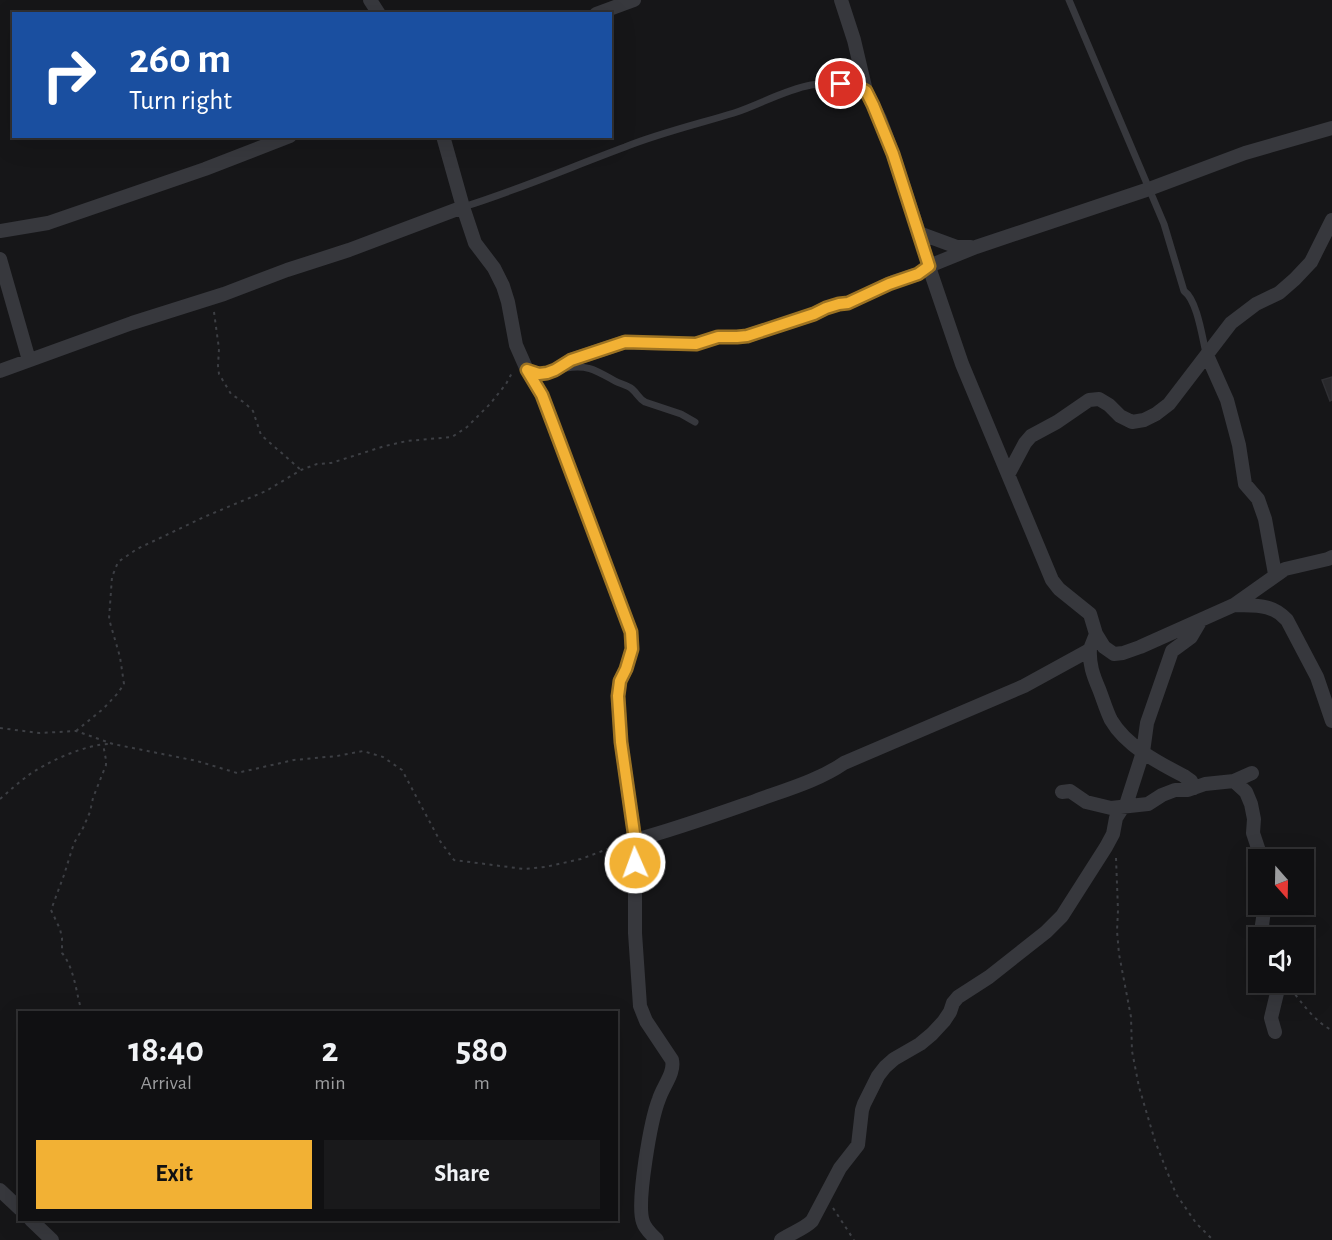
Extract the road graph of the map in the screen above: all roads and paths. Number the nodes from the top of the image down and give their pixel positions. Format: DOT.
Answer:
graph roads {
  1 [pos="634,0"];
  2 [pos="841,0"];
  3 [pos="1069,0"];
  4 [pos="601,12"];
  5 [pos="866,91"];
  6 [pos="1332,128"];
  7 [pos="285,138"];
  8 [pos="444,138"];
  9 [pos="1149,189"];
  10 [pos="463,207"];
  11 [pos="1332,220"];
  12 [pos="0,231"];
  13 [pos="919,233"];
  14 [pos="976,246"];
  15 [pos="0,259"];
  16 [pos="929,266"];
  17 [pos="210,299"];
  18 [pos="1207,355"];
  19 [pos="521,356"];
  20 [pos="29,360"];
  21 [pos="527,370"];
  22 [pos="555,370"];
  23 [pos="0,371"];
  24 [pos="695,422"];
  25 [pos="300,470"];
  26 [pos="1009,473"];
  27 [pos="1332,557"];
  28 [pos="1275,574"];
  29 [pos="1234,605"];
  30 [pos="1201,620"];
  31 [pos="1096,633"];
  32 [pos="1090,649"];
  33 [pos="1332,721"];
  34 [pos="0,728"];
  35 [pos="76,731"];
  36 [pos="103,744"];
  37 [pos="113,744"];
  38 [pos="1143,752"];
  39 [pos="1252,773"];
  40 [pos="1234,781"];
  41 [pos="1194,788"];
  42 [pos="1062,792"];
  43 [pos="0,799"];
  44 [pos="1123,807"];
  45 [pos="1113,834"];
  46 [pos="635,840"];
  47 [pos="1258,849"];
  48 [pos="1277,993"];
  49 [pos="1294,993"];
  50 [pos="82,1011"];
  51 [pos="1332,1030"];
  52 [pos="1275,1032"];
  53 [pos="0,1190"];
  54 [pos="825,1196"];
  55 [pos="18,1207"];
  56 [pos="32,1221"];
  57 [pos="52,1240"];
  58 [pos="657,1240"];
  59 [pos="781,1240"];
  60 [pos="854,1240"];
  61 [pos="1213,1240"];
  1 -- 4 [label="street"];
  2 -- 5 [label="street"];
  3 -- 9 [label="lane"];
  5 -- 10 [label="lane"];
  5 -- 13 [label="street"];
  6 -- 9 [label="street"];
  7 -- 12 [label="street"];
  8 -- 10 [label="street"];
  9 -- 14 [label="street"];
  9 -- 18 [label="lane"];
  10 -- 17 [label="street"];
  10 -- 19 [label="street"];
  11 -- 18 [label="street"];
  13 -- 14 [label="street"];
  13 -- 16 [label="street"];
  14 -- 16 [label="street"];
  15 -- 20 [label="street"];
  16 -- 22 [label="street"];
  16 -- 26 [label="street"];
  17 -- 20 [label="street"];
  17 -- 25 [label="path"];
  18 -- 26 [label="street"];
  18 -- 28 [label="street"];
  19 -- 21 [label="street"];
  19 -- 25 [label="path"];
  20 -- 23 [label="street"];
  21 -- 22 [label="street"];
  21 -- 46 [label="street"];
  22 -- 24 [label="lane"];
  25 -- 35 [label="path"];
  26 -- 31 [label="street"];
  27 -- 28 [label="street"];
  28 -- 29 [label="street"];
  29 -- 30 [label="street"];
  29 -- 33 [label="street"];
  30 -- 31 [label="street"];
  30 -- 38 [label="street"];
  31 -- 32 [label="street"];
  32 -- 38 [label="street"];
  32 -- 46 [label="street"];
  34 -- 35 [label="path"];
  35 -- 37 [label="path"];
  36 -- 37 [label="path"];
  36 -- 43 [label="path"];
  36 -- 50 [label="path"];
  37 -- 46 [label="path"];
  38 -- 41 [label="street"];
  38 -- 44 [label="street"];
  39 -- 40 [label="street"];
  40 -- 41 [label="street"];
  40 -- 47 [label="street"];
  41 -- 44 [label="street"];
  42 -- 44 [label="street"];
  44 -- 45 [label="street"];
  45 -- 54 [label="street"];
  45 -- 61 [label="path"];
  46 -- 58 [label="street"];
  48 -- 52 [label="street"];
  49 -- 51 [label="path"];
  53 -- 55 [label="street"];
  54 -- 59 [label="street"];
  54 -- 60 [label="path"];
  56 -- 57 [label="street"];
}
